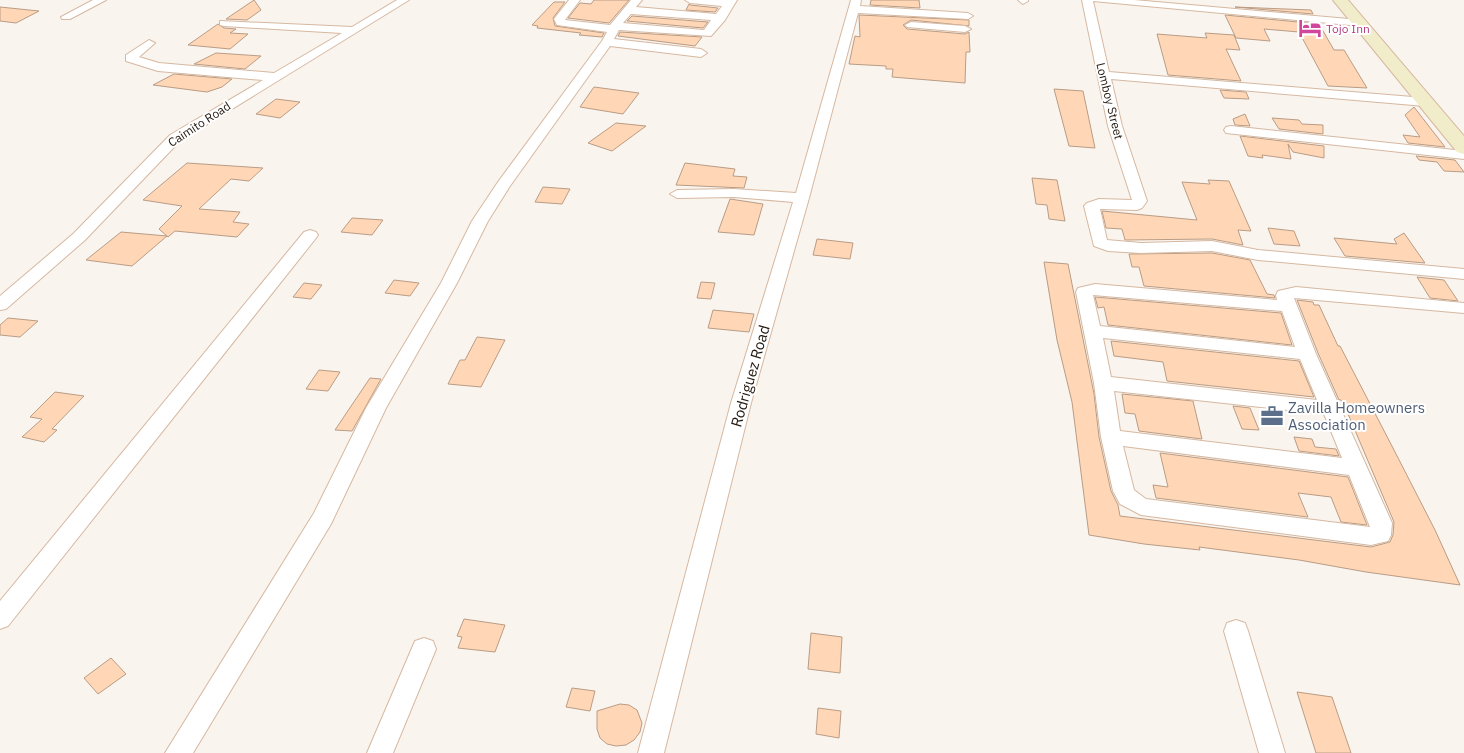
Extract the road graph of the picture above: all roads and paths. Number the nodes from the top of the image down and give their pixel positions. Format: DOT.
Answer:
graph roads {
  1 [pos="101,0"];
  2 [pos="404,0"];
  3 [pos="575,0"];
  4 [pos="637,0"];
  5 [pos="690,0"];
  6 [pos="1087,0"];
  7 [pos="1097,0"];
  8 [pos="1340,0"];
  9 [pos="731,2"];
  10 [pos="628,10"];
  11 [pos="854,13"];
  12 [pos="968,16"];
  13 [pos="66,17"];
  14 [pos="721,18"];
  15 [pos="224,23"];
  16 [pos="1360,23"];
  17 [pos="898,24"];
  18 [pos="965,29"];
  19 [pos="354,30"];
  20 [pos="612,32"];
  21 [pos="149,43"];
  22 [pos="701,53"];
  23 [pos="1103,75"];
  24 [pos="276,77"];
  25 [pos="1425,102"];
  26 [pos="1231,130"];
  27 [pos="1464,148"];
  28 [pos="1464,155"];
  29 [pos="677,194"];
  30 [pos="802,198"];
  31 [pos="310,235"];
  32 [pos="1464,274"];
  33 [pos="0,304"];
  34 [pos="1287,306"];
  35 [pos="1464,308"];
  36 [pos="1093,331"];
  37 [pos="1306,354"];
  38 [pos="1104,383"];
  39 [pos="1331,408"];
  40 [pos="1111,436"];
  41 [pos="1358,468"];
  42 [pos="0,619"];
  43 [pos="1236,631"];
  44 [pos="424,649"];
  45 [pos="178,753"];
  46 [pos="380,753"];
  47 [pos="650,753"];
  48 [pos="1272,753"];
  1 -- 13 [label="street"];
  2 -- 19 [label="street, Caimito Road"];
  3 -- 20 [label="street"];
  4 -- 10 [label="street"];
  5 -- 9 [label="street"];
  6 -- 23 [label="street, Lomboy Street"];
  7 -- 16 [label="street"];
  8 -- 16 [label="street"];
  9 -- 14 [label="street"];
  10 -- 14 [label="street"];
  10 -- 20 [label="street"];
  11 -- 12 [label="street"];
  11 -- 30 [label="street, Rodriguez Road"];
  14 -- 20 [label="street"];
  15 -- 19 [label="street"];
  16 -- 25 [label="street"];
  17 -- 18 [label="street"];
  19 -- 24 [label="street, Caimito Road"];
  20 -- 22 [label="street"];
  20 -- 45 [label="street"];
  21 -- 24 [label="street"];
  23 -- 25 [label="street"];
  23 -- 32 [label="street, Lomboy Street"];
  24 -- 33 [label="street, Caimito Road"];
  25 -- 27 [label="street"];
  26 -- 28 [label="street"];
  29 -- 30 [label="street"];
  30 -- 47 [label="street, Rodriguez Road"];
  31 -- 42 [label="street"];
  34 -- 35 [label="street"];
  34 -- 36 [label="street"];
  34 -- 37 [label="street"];
  36 -- 37 [label="street"];
  36 -- 38 [label="street"];
  37 -- 39 [label="street"];
  38 -- 39 [label="street"];
  38 -- 40 [label="street"];
  39 -- 41 [label="street"];
  40 -- 41 [label="street"];
  40 -- 41 [label="street"];
  43 -- 48 [label="street"];
  44 -- 46 [label="street"];
}
